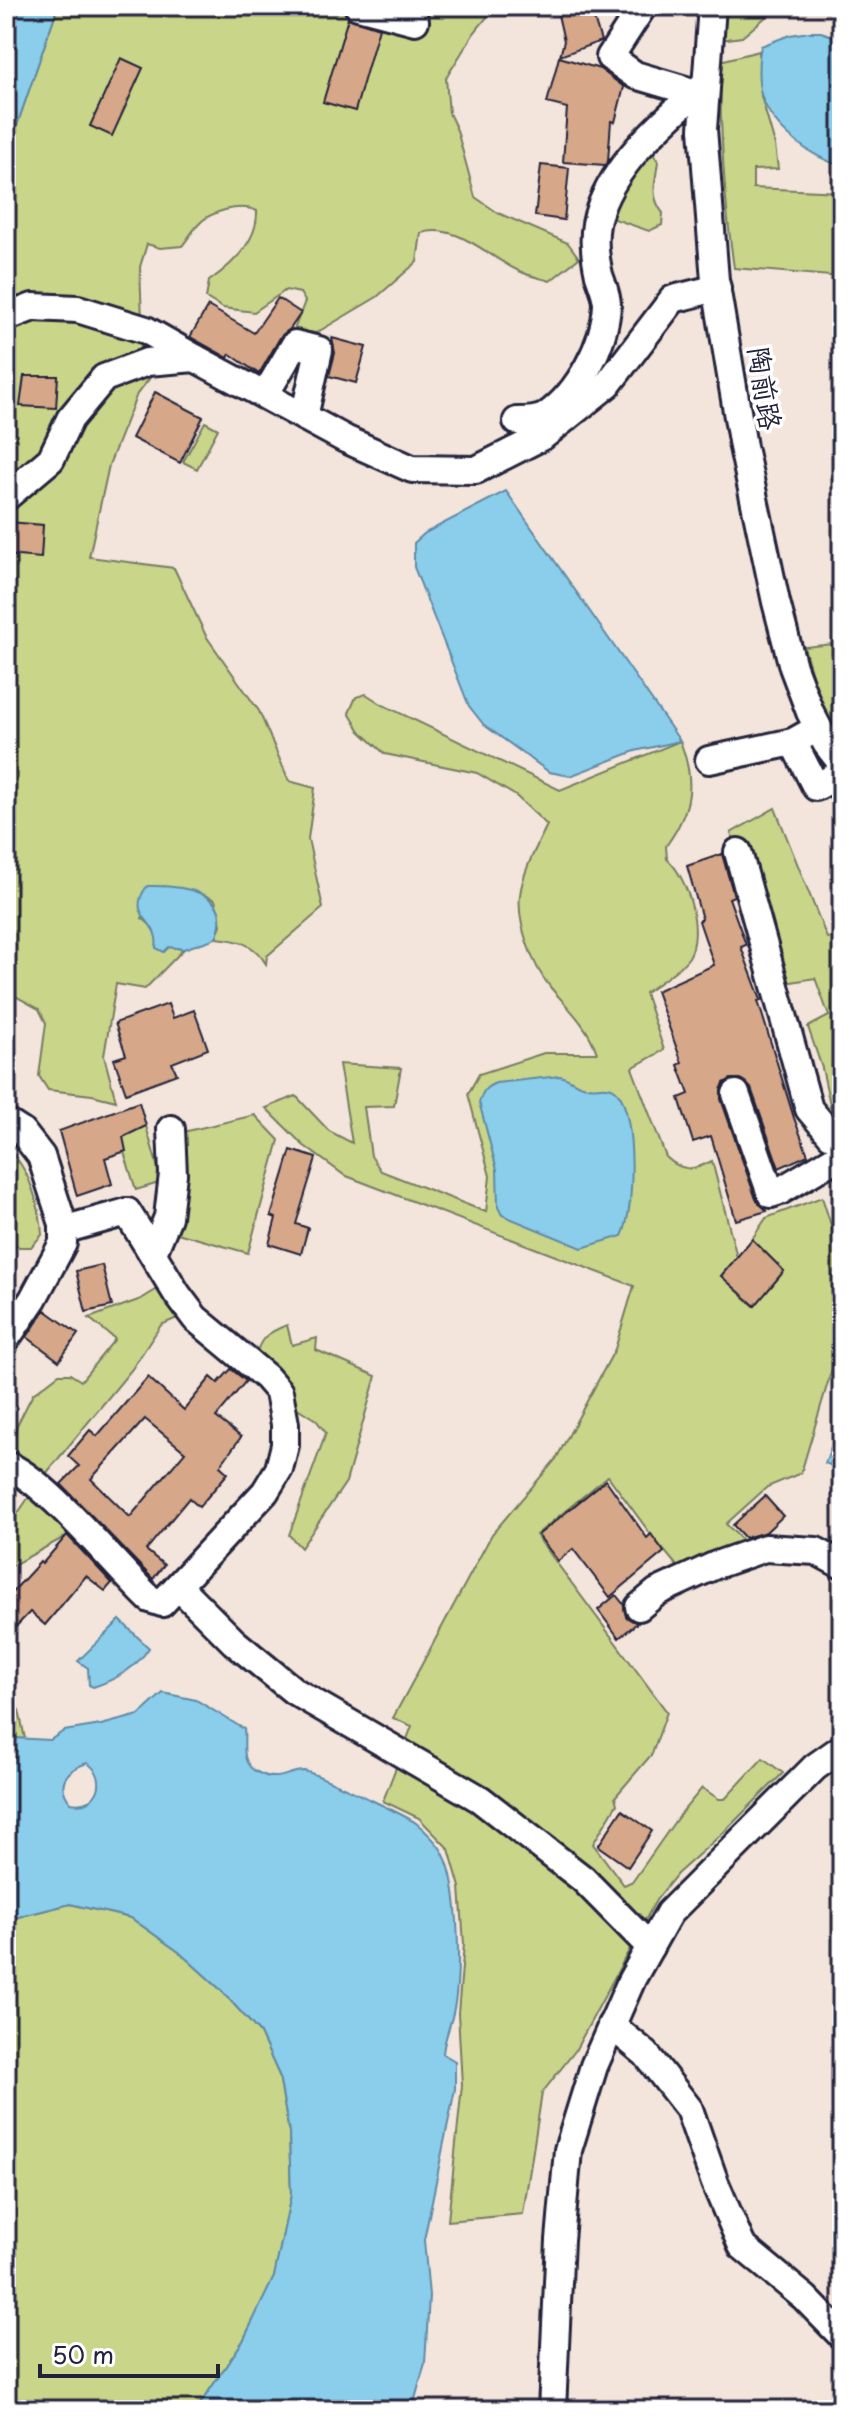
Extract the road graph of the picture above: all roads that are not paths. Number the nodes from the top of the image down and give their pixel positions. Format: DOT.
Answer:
graph roads {
  1 [pos="358,6"];
  2 [pos="643,6"];
  3 [pos="712,6"];
  4 [pos="415,21"];
  5 [pos="701,88"];
  6 [pos="717,288"];
  7 [pos="7,317"];
  8 [pos="195,358"];
  9 [pos="265,395"];
  10 [pos="304,417"];
  11 [pos="532,426"];
  12 [pos="6,497"];
  13 [pos="818,728"];
  14 [pos="793,742"];
  15 [pos="709,760"];
  16 [pos="842,764"];
  17 [pos="842,773"];
  18 [pos="738,852"];
  19 [pos="736,1094"];
  20 [pos="6,1122"];
  21 [pos="171,1129"];
  22 [pos="842,1140"];
  23 [pos="842,1154"];
  24 [pos="63,1230"];
  25 [pos="153,1253"];
  26 [pos="6,1339"];
  27 [pos="6,1465"];
  28 [pos="842,1565"];
  29 [pos="178,1586"];
  30 [pos="639,1607"];
  31 [pos="842,1748"];
  32 [pos="650,1947"];
  33 [pos="611,2025"];
  34 [pos="842,2336"];
  35 [pos="552,2410"];
  1 -- 4 [label="street"];
  2 -- 5 [label="street"];
  3 -- 5 [label="street, 陶前路"];
  5 -- 6 [label="street, 陶前路"];
  5 -- 11 [label="street"];
  6 -- 11 [label="street"];
  6 -- 13 [label="street, 陶前路"];
  7 -- 8 [label="street"];
  8 -- 9 [label="street"];
  8 -- 12 [label="street"];
  9 -- 10 [label="street"];
  9 -- 10 [label="street"];
  10 -- 11 [label="street"];
  13 -- 14 [label="street"];
  13 -- 16 [label="street, 陶前路"];
  14 -- 15 [label="street"];
  14 -- 17 [label="street"];
  18 -- 22 [label="street"];
  19 -- 23 [label="street"];
  20 -- 24 [label="street"];
  21 -- 25 [label="street"];
  24 -- 25 [label="street"];
  24 -- 26 [label="street"];
  25 -- 29 [label="street"];
  27 -- 29 [label="street"];
  28 -- 30 [label="street"];
  29 -- 32 [label="street"];
  31 -- 32 [label="street"];
  32 -- 33 [label="street"];
  33 -- 34 [label="street"];
  33 -- 35 [label="street"];
}
